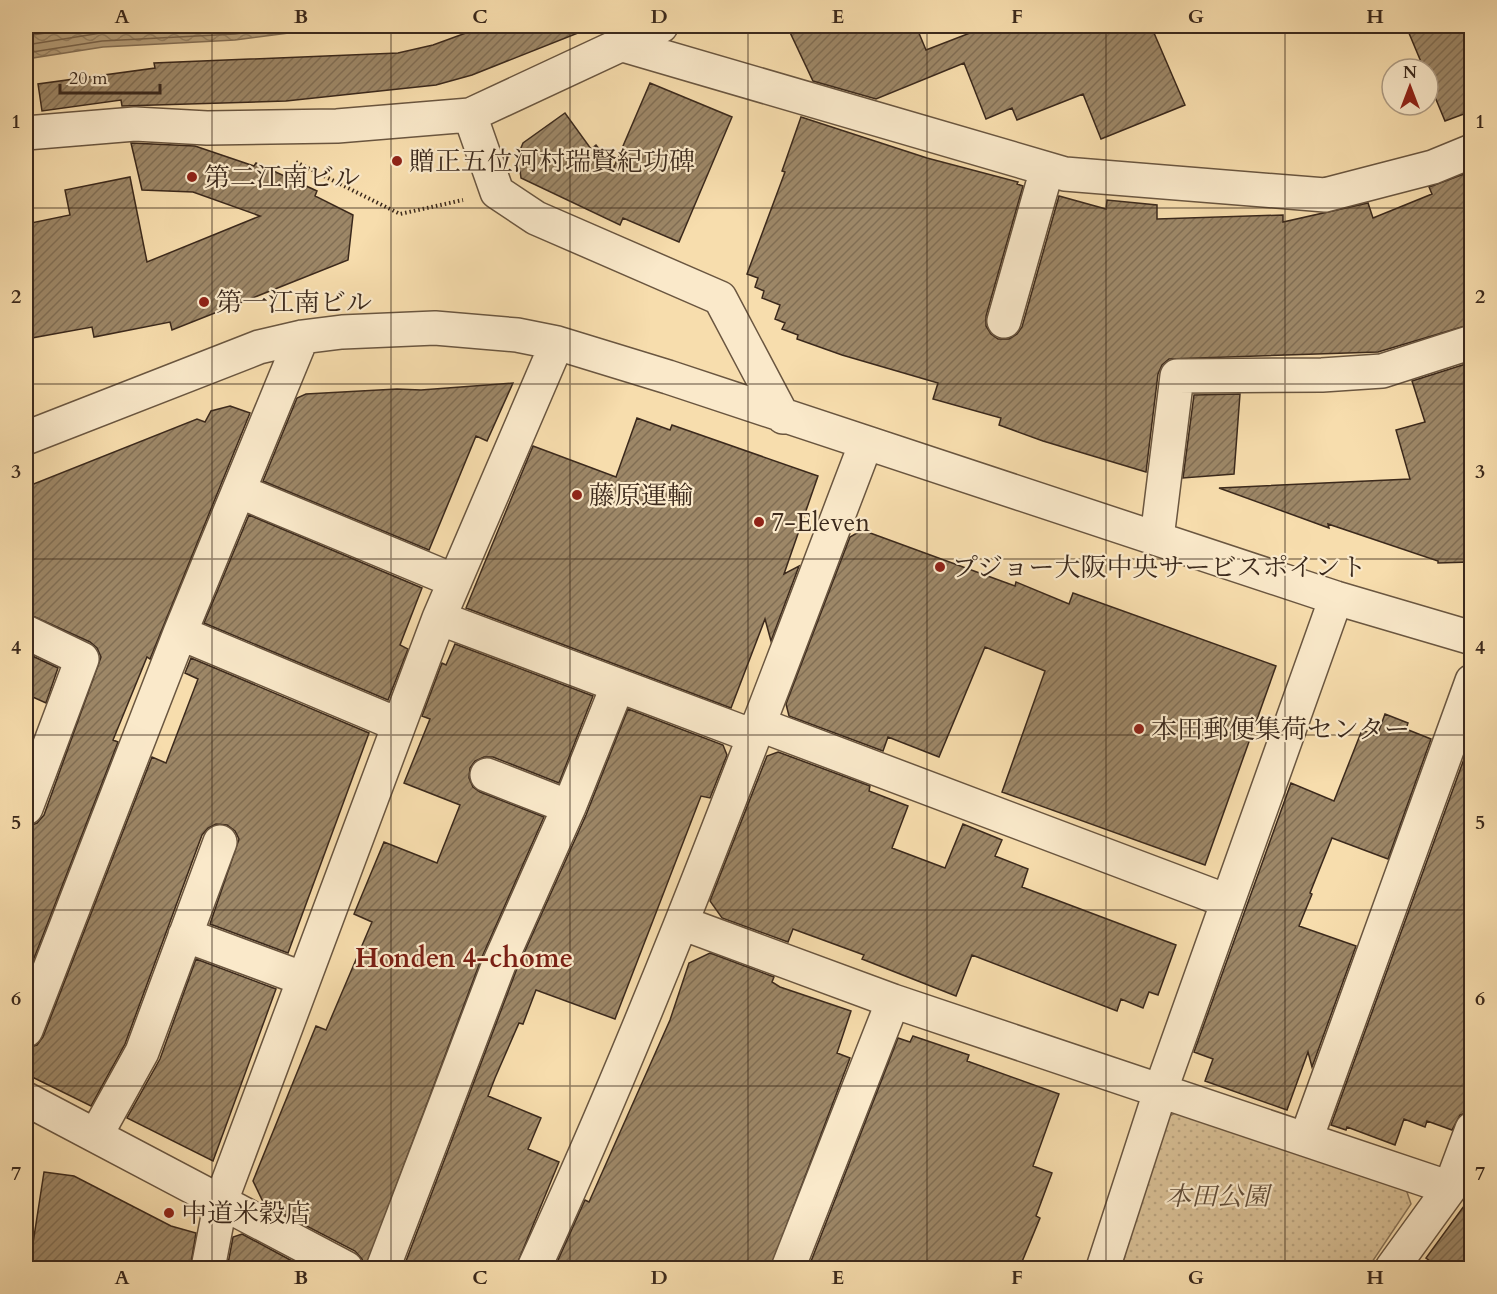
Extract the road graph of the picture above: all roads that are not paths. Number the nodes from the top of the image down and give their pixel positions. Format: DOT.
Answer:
graph roads {
  1 [pos="661,26"];
  2 [pos="623,45"];
  3 [pos="470,115"];
  4 [pos="26,133"];
  5 [pos="1472,151"];
  6 [pos="1047,169"];
  7 [pos="1004,321"];
  8 [pos="302,337"];
  9 [pos="1472,342"];
  10 [pos="557,343"];
  11 [pos="783,417"];
  12 [pos="26,438"];
  13 [pos="866,443"];
  14 [pos="239,491"];
  15 [pos="1157,538"];
  16 [pos="455,581"];
  17 [pos="1336,598"];
  18 [pos="440,618"];
  19 [pos="26,632"];
  20 [pos="180,633"];
  21 [pos="1472,638"];
  22 [pos="1472,681"];
  23 [pos="618,685"];
  24 [pos="399,725"];
  25 [pos="756,730"];
  26 [pos="487,775"];
  27 [pos="569,807"];
  28 [pos="26,808"];
  29 [pos="220,842"];
  30 [pos="1227,901"];
  31 [pos="682,923"];
  32 [pos="185,935"];
  33 [pos="304,979"];
  34 [pos="893,1001"];
  35 [pos="26,1030"];
  36 [pos="1161,1089"];
  37 [pos="26,1099"];
  38 [pos="1472,1129"];
  39 [pos="96,1135"];
  40 [pos="1306,1139"];
  41 [pos="1450,1188"];
  42 [pos="221,1200"];
  43 [pos="208,1269"];
  44 [pos="346,1269"];
  45 [pos="383,1269"];
  46 [pos="534,1269"];
  47 [pos="788,1269"];
  48 [pos="1103,1269"];
  49 [pos="1392,1269"];
  1 -- 2 [label="street"];
  2 -- 3 [label="street"];
  2 -- 6 [label="street"];
  3 -- 4 [label="street"];
  3 -- 11 [label="street"];
  5 -- 6 [label="street"];
  6 -- 7 [label="street"];
  8 -- 10 [label="street"];
  8 -- 12 [label="street"];
  8 -- 14 [label="street"];
  9 -- 15 [label="street"];
  10 -- 11 [label="street"];
  10 -- 16 [label="street"];
  11 -- 13 [label="street"];
  13 -- 15 [label="street"];
  13 -- 25 [label="street"];
  14 -- 16 [label="street"];
  14 -- 20 [label="street"];
  15 -- 17 [label="street"];
  16 -- 18 [label="street"];
  17 -- 21 [label="street"];
  17 -- 30 [label="street"];
  18 -- 23 [label="street"];
  18 -- 24 [label="street"];
  19 -- 28 [label="street"];
  20 -- 24 [label="street"];
  20 -- 35 [label="street"];
  22 -- 40 [label="street"];
  23 -- 25 [label="street"];
  23 -- 27 [label="street"];
  24 -- 33 [label="street"];
  25 -- 30 [label="street"];
  25 -- 31 [label="street"];
  26 -- 27 [label="street"];
  27 -- 45 [label="street"];
  29 -- 32 [label="street"];
  30 -- 36 [label="street"];
  31 -- 34 [label="street"];
  31 -- 46 [label="street"];
  32 -- 33 [label="street"];
  32 -- 39 [label="street"];
  33 -- 42 [label="street"];
  34 -- 36 [label="street"];
  34 -- 47 [label="street"];
  36 -- 40 [label="street"];
  36 -- 48 [label="street"];
  37 -- 39 [label="street"];
  38 -- 41 [label="street"];
  39 -- 42 [label="street"];
  40 -- 41 [label="street"];
  41 -- 49 [label="street"];
  42 -- 43 [label="street"];
  42 -- 44 [label="street"];
}
